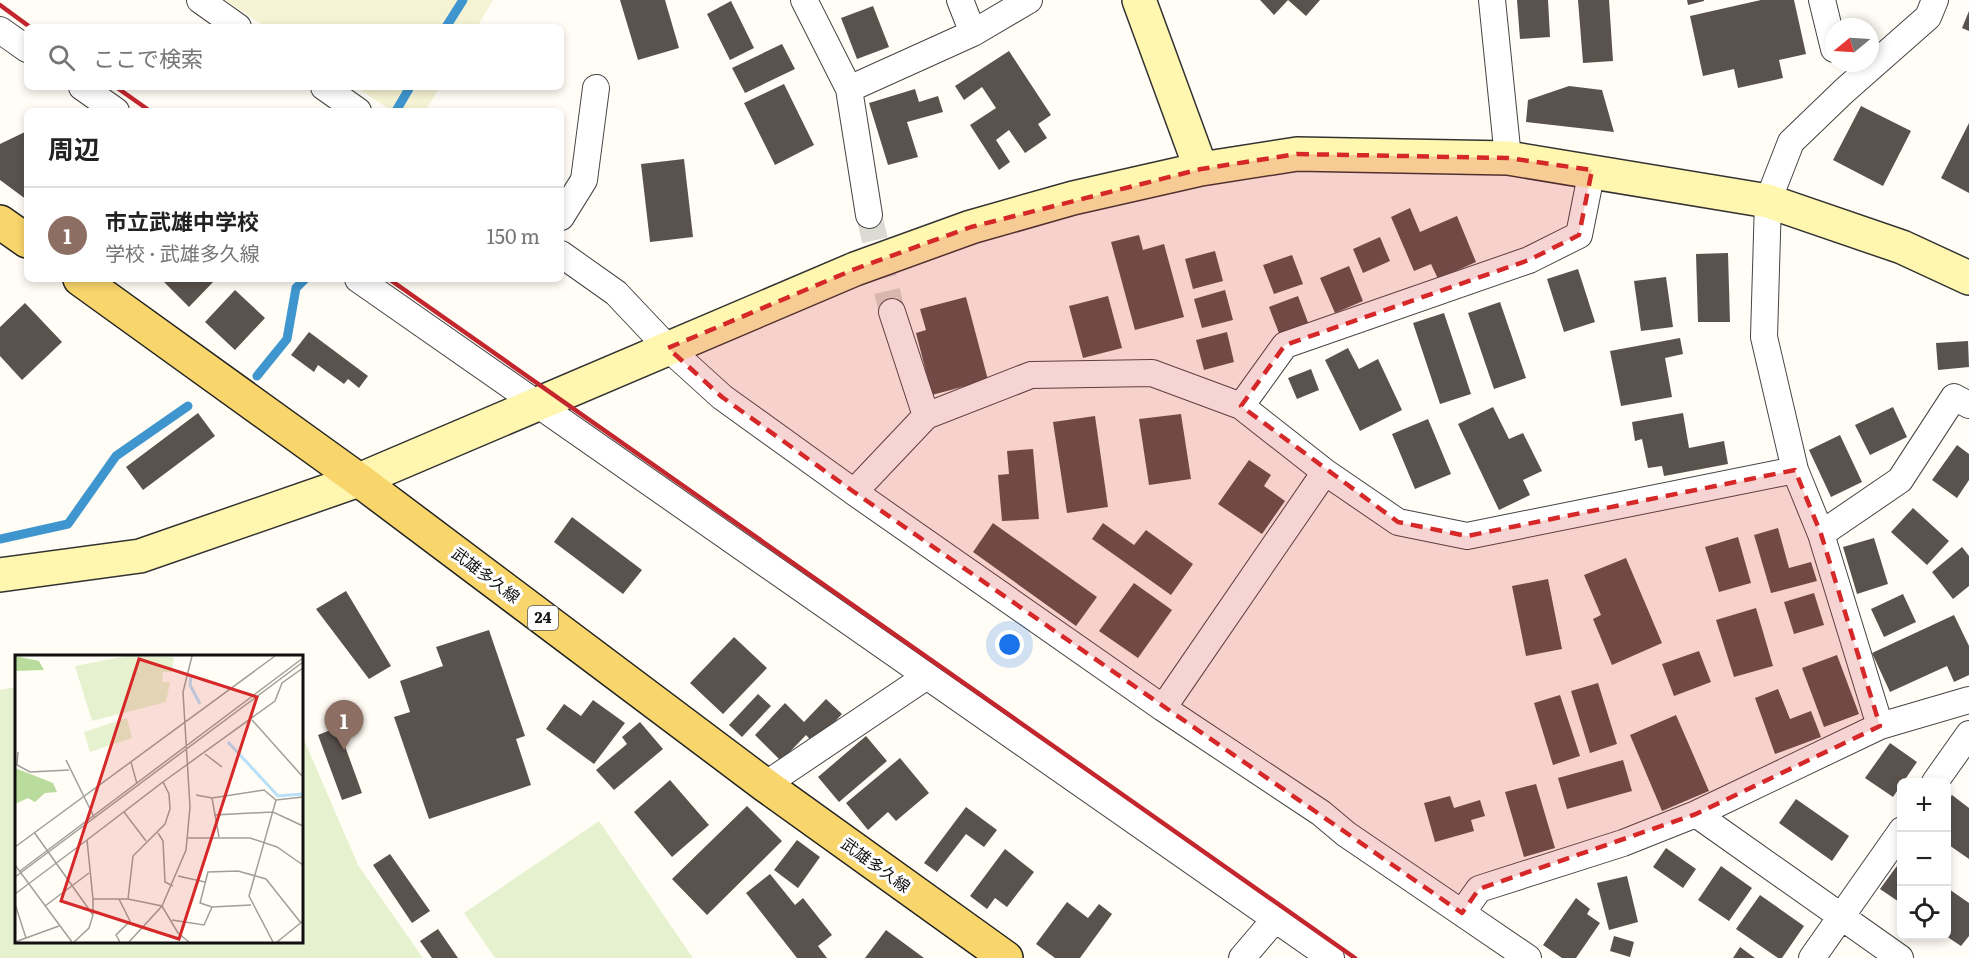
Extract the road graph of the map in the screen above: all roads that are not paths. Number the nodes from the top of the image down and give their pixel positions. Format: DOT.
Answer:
graph roads {
  1 [pos="200,0"];
  2 [pos="804,0"];
  3 [pos="960,0"];
  4 [pos="1029,0"];
  5 [pos="1139,0"];
  6 [pos="1492,0"];
  7 [pos="1822,0"];
  8 [pos="1935,0"];
  9 [pos="1826,18"];
  10 [pos="234,24"];
  11 [pos="0,30"];
  12 [pos="973,33"];
  13 [pos="24,47"];
  14 [pos="1839,72"];
  15 [pos="596,88"];
  16 [pos="849,89"];
  17 [pos="86,90"];
  18 [pos="328,90"];
  19 [pos="1844,91"];
  20 [pos="112,108"];
  21 [pos="354,108"];
  22 [pos="1508,158"];
  23 [pos="1201,169"];
  24 [pos="1592,170"];
  25 [pos="1768,201"];
  26 [pos="564,212"];
  27 [pos="868,215"];
  28 [pos="0,222"];
  29 [pos="24,239"];
  30 [pos="564,256"];
  31 [pos="1969,278"];
  32 [pos="84,282"];
  33 [pos="362,282"];
  34 [pos="892,312"];
  35 [pos="669,348"];
  36 [pos="537,404"];
  37 [pos="1969,405"];
  38 [pos="1241,406"];
  39 [pos="926,416"];
  40 [pos="1795,470"];
  41 [pos="1325,472"];
  42 [pos="359,480"];
  43 [pos="854,492"];
  44 [pos="1821,534"];
  45 [pos="0,575"];
  46 [pos="927,676"];
  47 [pos="1969,700"];
  48 [pos="1163,708"];
  49 [pos="1880,726"];
  50 [pos="1969,734"];
  51 [pos="1938,778"];
  52 [pos="765,785"];
  53 [pos="1696,814"];
  54 [pos="1901,832"];
  55 [pos="1462,913"];
  56 [pos="1841,916"];
  57 [pos="1276,918"];
  58 [pos="1006,958"];
  59 [pos="1242,958"];
  60 [pos="1331,958"];
  61 [pos="1528,958"];
  62 [pos="1812,958"];
  63 [pos="1900,958"];
  1 -- 10 [label="street"];
  2 -- 16 [label="street"];
  3 -- 12 [label="street"];
  4 -- 12 [label="street"];
  5 -- 23 [label="street"];
  6 -- 22 [label="street"];
  7 -- 9 [label="street"];
  8 -- 19 [label="street"];
  11 -- 13 [label="street"];
  12 -- 16 [label="street"];
  14 -- 19 [label="street"];
  15 -- 26 [label="street"];
  16 -- 27 [label="street"];
  17 -- 20 [label="street"];
  18 -- 21 [label="street"];
  19 -- 25 [label="street"];
  22 -- 23 [label="street"];
  22 -- 24 [label="street"];
  23 -- 35 [label="street"];
  24 -- 25 [label="street"];
  24 -- 38 [label="street"];
  25 -- 31 [label="street"];
  25 -- 40 [label="street"];
  28 -- 29 [label="main road"];
  30 -- 35 [label="street"];
  32 -- 42 [label="main road, 武雄多久線 / 24"];
  33 -- 36 [label="street"];
  34 -- 39 [label="street"];
  35 -- 36 [label="street"];
  35 -- 43 [label="street"];
  36 -- 42 [label="street"];
  36 -- 46 [label="street"];
  37 -- 44 [label="street"];
  38 -- 39 [label="street"];
  38 -- 41 [label="street"];
  39 -- 43 [label="street"];
  40 -- 41 [label="street"];
  40 -- 44 [label="street"];
  41 -- 48 [label="street"];
  42 -- 45 [label="street"];
  42 -- 52 [label="main road, 武雄多久線 / 24"];
  43 -- 48 [label="street"];
  44 -- 49 [label="street"];
  46 -- 52 [label="street"];
  46 -- 57 [label="street"];
  47 -- 49 [label="street"];
  48 -- 55 [label="street"];
  49 -- 53 [label="street"];
  50 -- 51 [label="street"];
  52 -- 58 [label="main road, 武雄多久線 / 24"];
  53 -- 55 [label="street"];
  53 -- 56 [label="street"];
  54 -- 56 [label="street"];
  55 -- 61 [label="street"];
  56 -- 62 [label="street"];
  56 -- 63 [label="street"];
  57 -- 59 [label="street"];
  57 -- 60 [label="street"];
}
